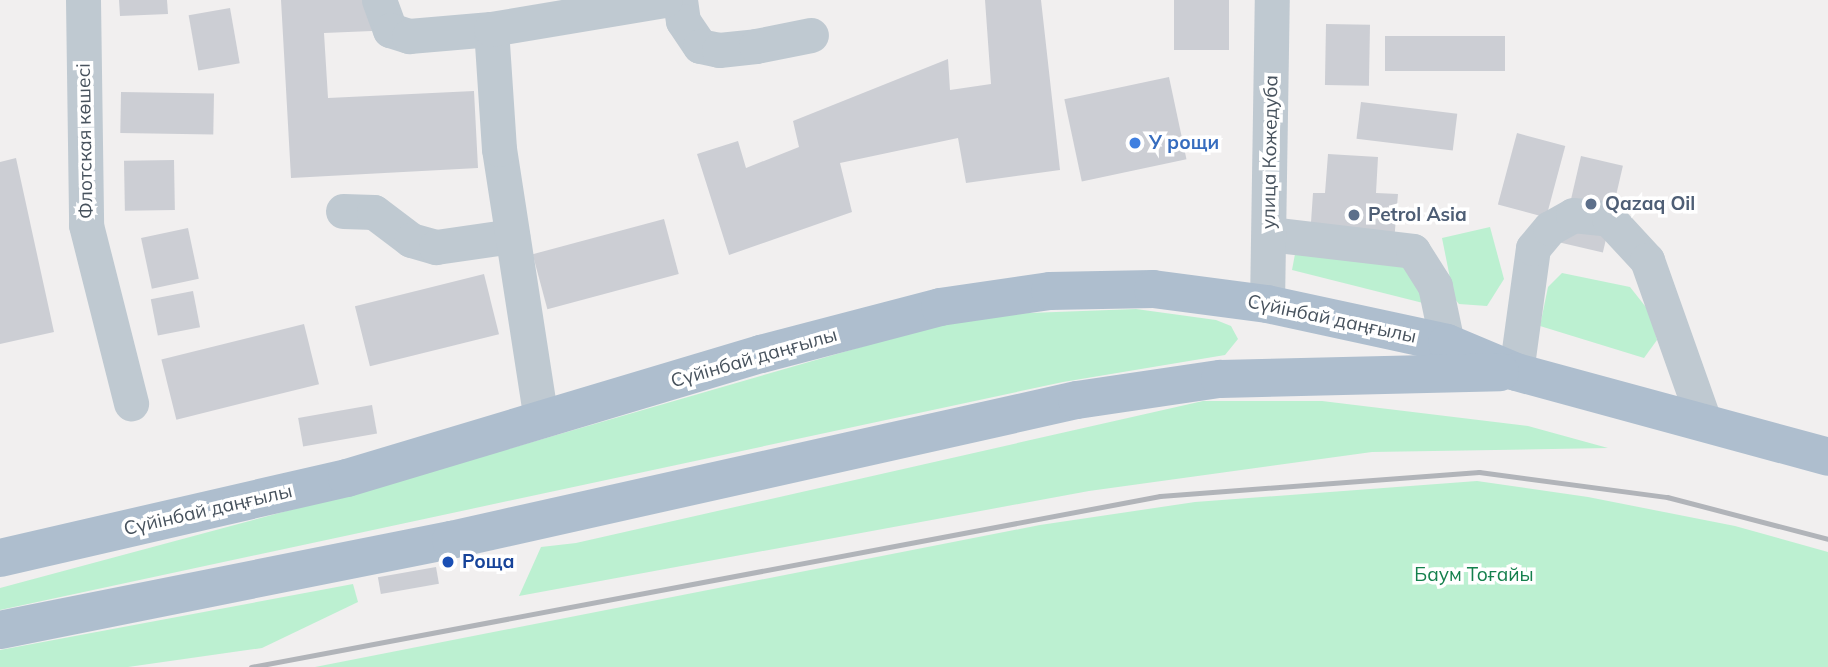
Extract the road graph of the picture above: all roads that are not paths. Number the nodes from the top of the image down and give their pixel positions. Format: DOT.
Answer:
graph roads {
  1 [pos="83,0"];
  2 [pos="379,0"];
  3 [pos="665,0"];
  4 [pos="680,0"];
  5 [pos="1272,0"];
  6 [pos="491,29"];
  7 [pos="811,35"];
  8 [pos="343,211"];
  9 [pos="1269,234"];
  10 [pos="512,236"];
  11 [pos="1267,304"];
  12 [pos="1447,343"];
  13 [pos="1516,372"];
  14 [pos="131,403"];
  15 [pos="541,420"];
  16 [pos="1704,421"];
  17 [pos="1828,457"];
  18 [pos="0,558"];
  19 [pos="0,630"];
  1 -- 14 [label="street, Флотская көшесі"];
  2 -- 6 [label="street"];
  3 -- 6 [label="street"];
  4 -- 7 [label="street"];
  5 -- 9 [label="street, улица Кожедуба"];
  6 -- 10 [label="street"];
  8 -- 10 [label="street"];
  9 -- 11 [label="street, улица Кожедуба"];
  9 -- 12 [label="street"];
  10 -- 15 [label="street"];
  11 -- 12 [label="main road, Сүйінбай даңғылы"];
  11 -- 15 [label="main road, Сүйінбай даңғылы"];
  12 -- 13 [label="main road, Сүйінбай даңғылы"];
  13 -- 16 [label="main road, Сүйінбай даңғылы"];
  13 -- 16 [label="street"];
  13 -- 19 [label="main road, Сүйінбай даңғылы"];
  15 -- 18 [label="main road, Сүйінбай даңғылы"];
  16 -- 17 [label="main road, Сүйінбай даңғылы"];
}
